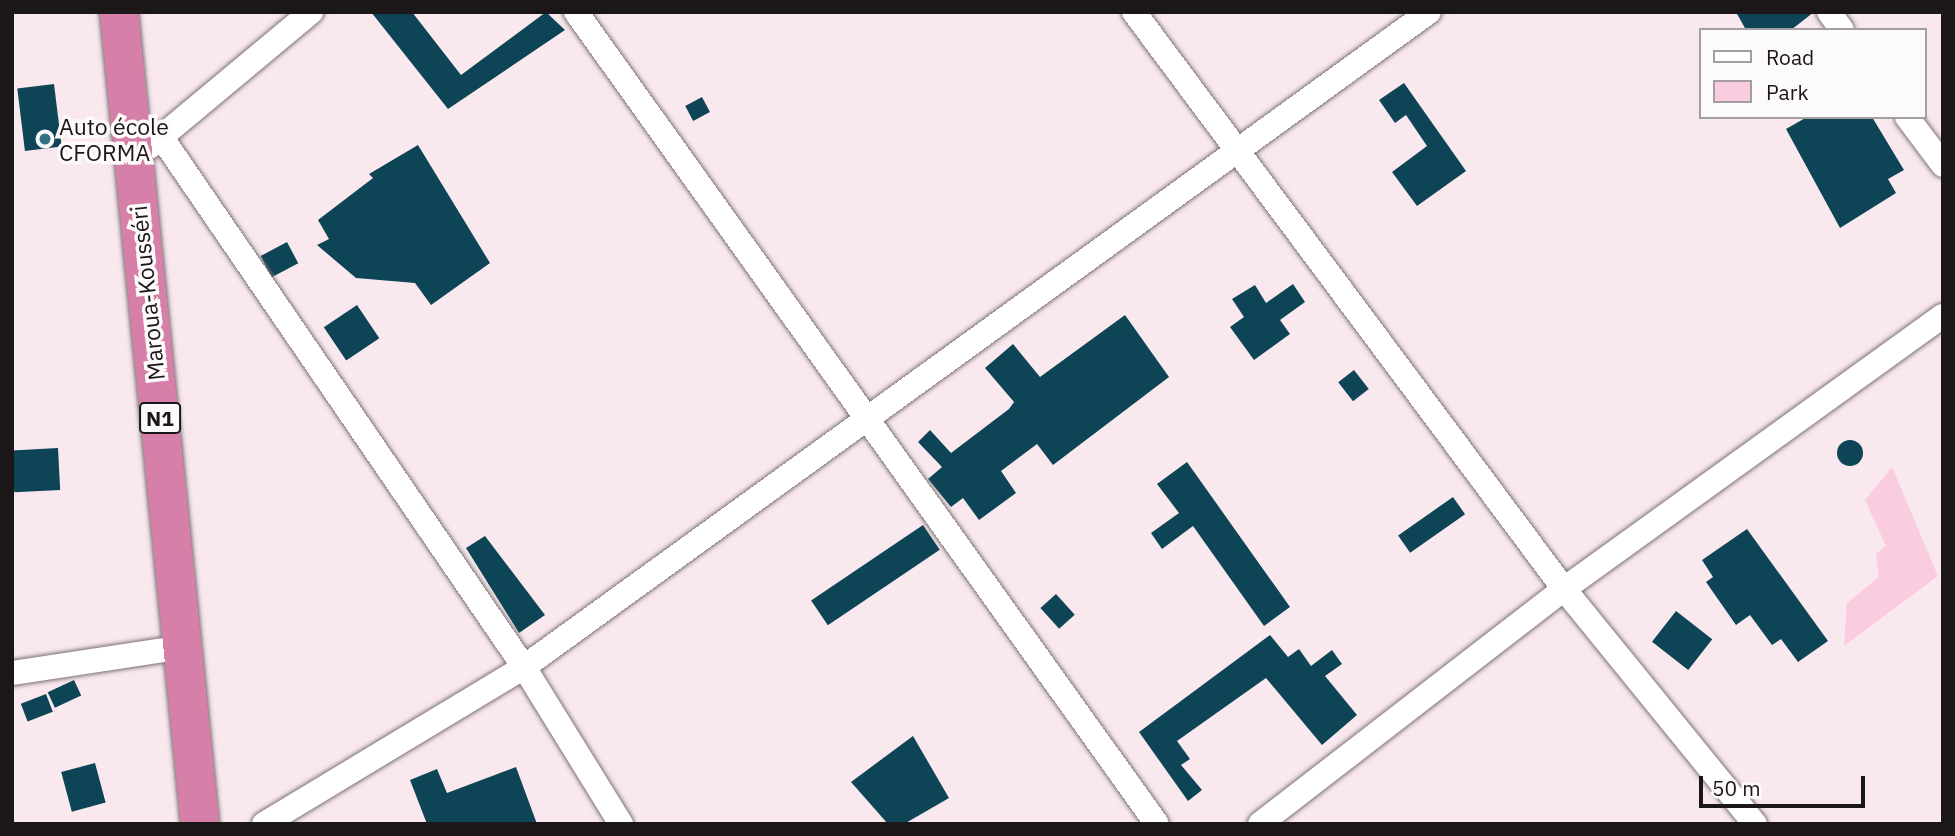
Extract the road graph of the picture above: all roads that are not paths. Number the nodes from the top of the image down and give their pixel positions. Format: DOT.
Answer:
graph roads {
  1 [pos="120,12"];
  2 [pos="311,12"];
  3 [pos="576,12"];
  4 [pos="1134,12"];
  5 [pos="1429,12"];
  6 [pos="1829,12"];
  7 [pos="1841,28"];
  8 [pos="1908,119"];
  9 [pos="160,135"];
  10 [pos="1239,149"];
  11 [pos="133,162"];
  12 [pos="1943,165"];
  13 [pos="1943,316"];
  14 [pos="868,424"];
  15 [pos="1564,589"];
  16 [pos="184,647"];
  17 [pos="524,667"];
  18 [pos="12,673"];
  19 [pos="200,824"];
  20 [pos="264,824"];
  21 [pos="621,824"];
  22 [pos="1157,824"];
  23 [pos="1259,824"];
  24 [pos="1755,824"];
  1 -- 11 [label="highway, Maroua-Kousséri / N1"];
  2 -- 9 [label="street"];
  3 -- 14 [label="street"];
  4 -- 10 [label="street"];
  5 -- 10 [label="street"];
  6 -- 7 [label="street"];
  8 -- 12 [label="street"];
  9 -- 11 [label="street"];
  9 -- 17 [label="street"];
  10 -- 14 [label="street"];
  10 -- 15 [label="street"];
  11 -- 16 [label="highway, Maroua-Kousséri / N1"];
  13 -- 15 [label="street"];
  14 -- 17 [label="street"];
  14 -- 22 [label="street"];
  15 -- 23 [label="street"];
  15 -- 24 [label="street"];
  16 -- 18 [label="street"];
  16 -- 19 [label="highway, Maroua-Kousséri / N1"];
  17 -- 20 [label="street"];
  17 -- 21 [label="street"];
}
